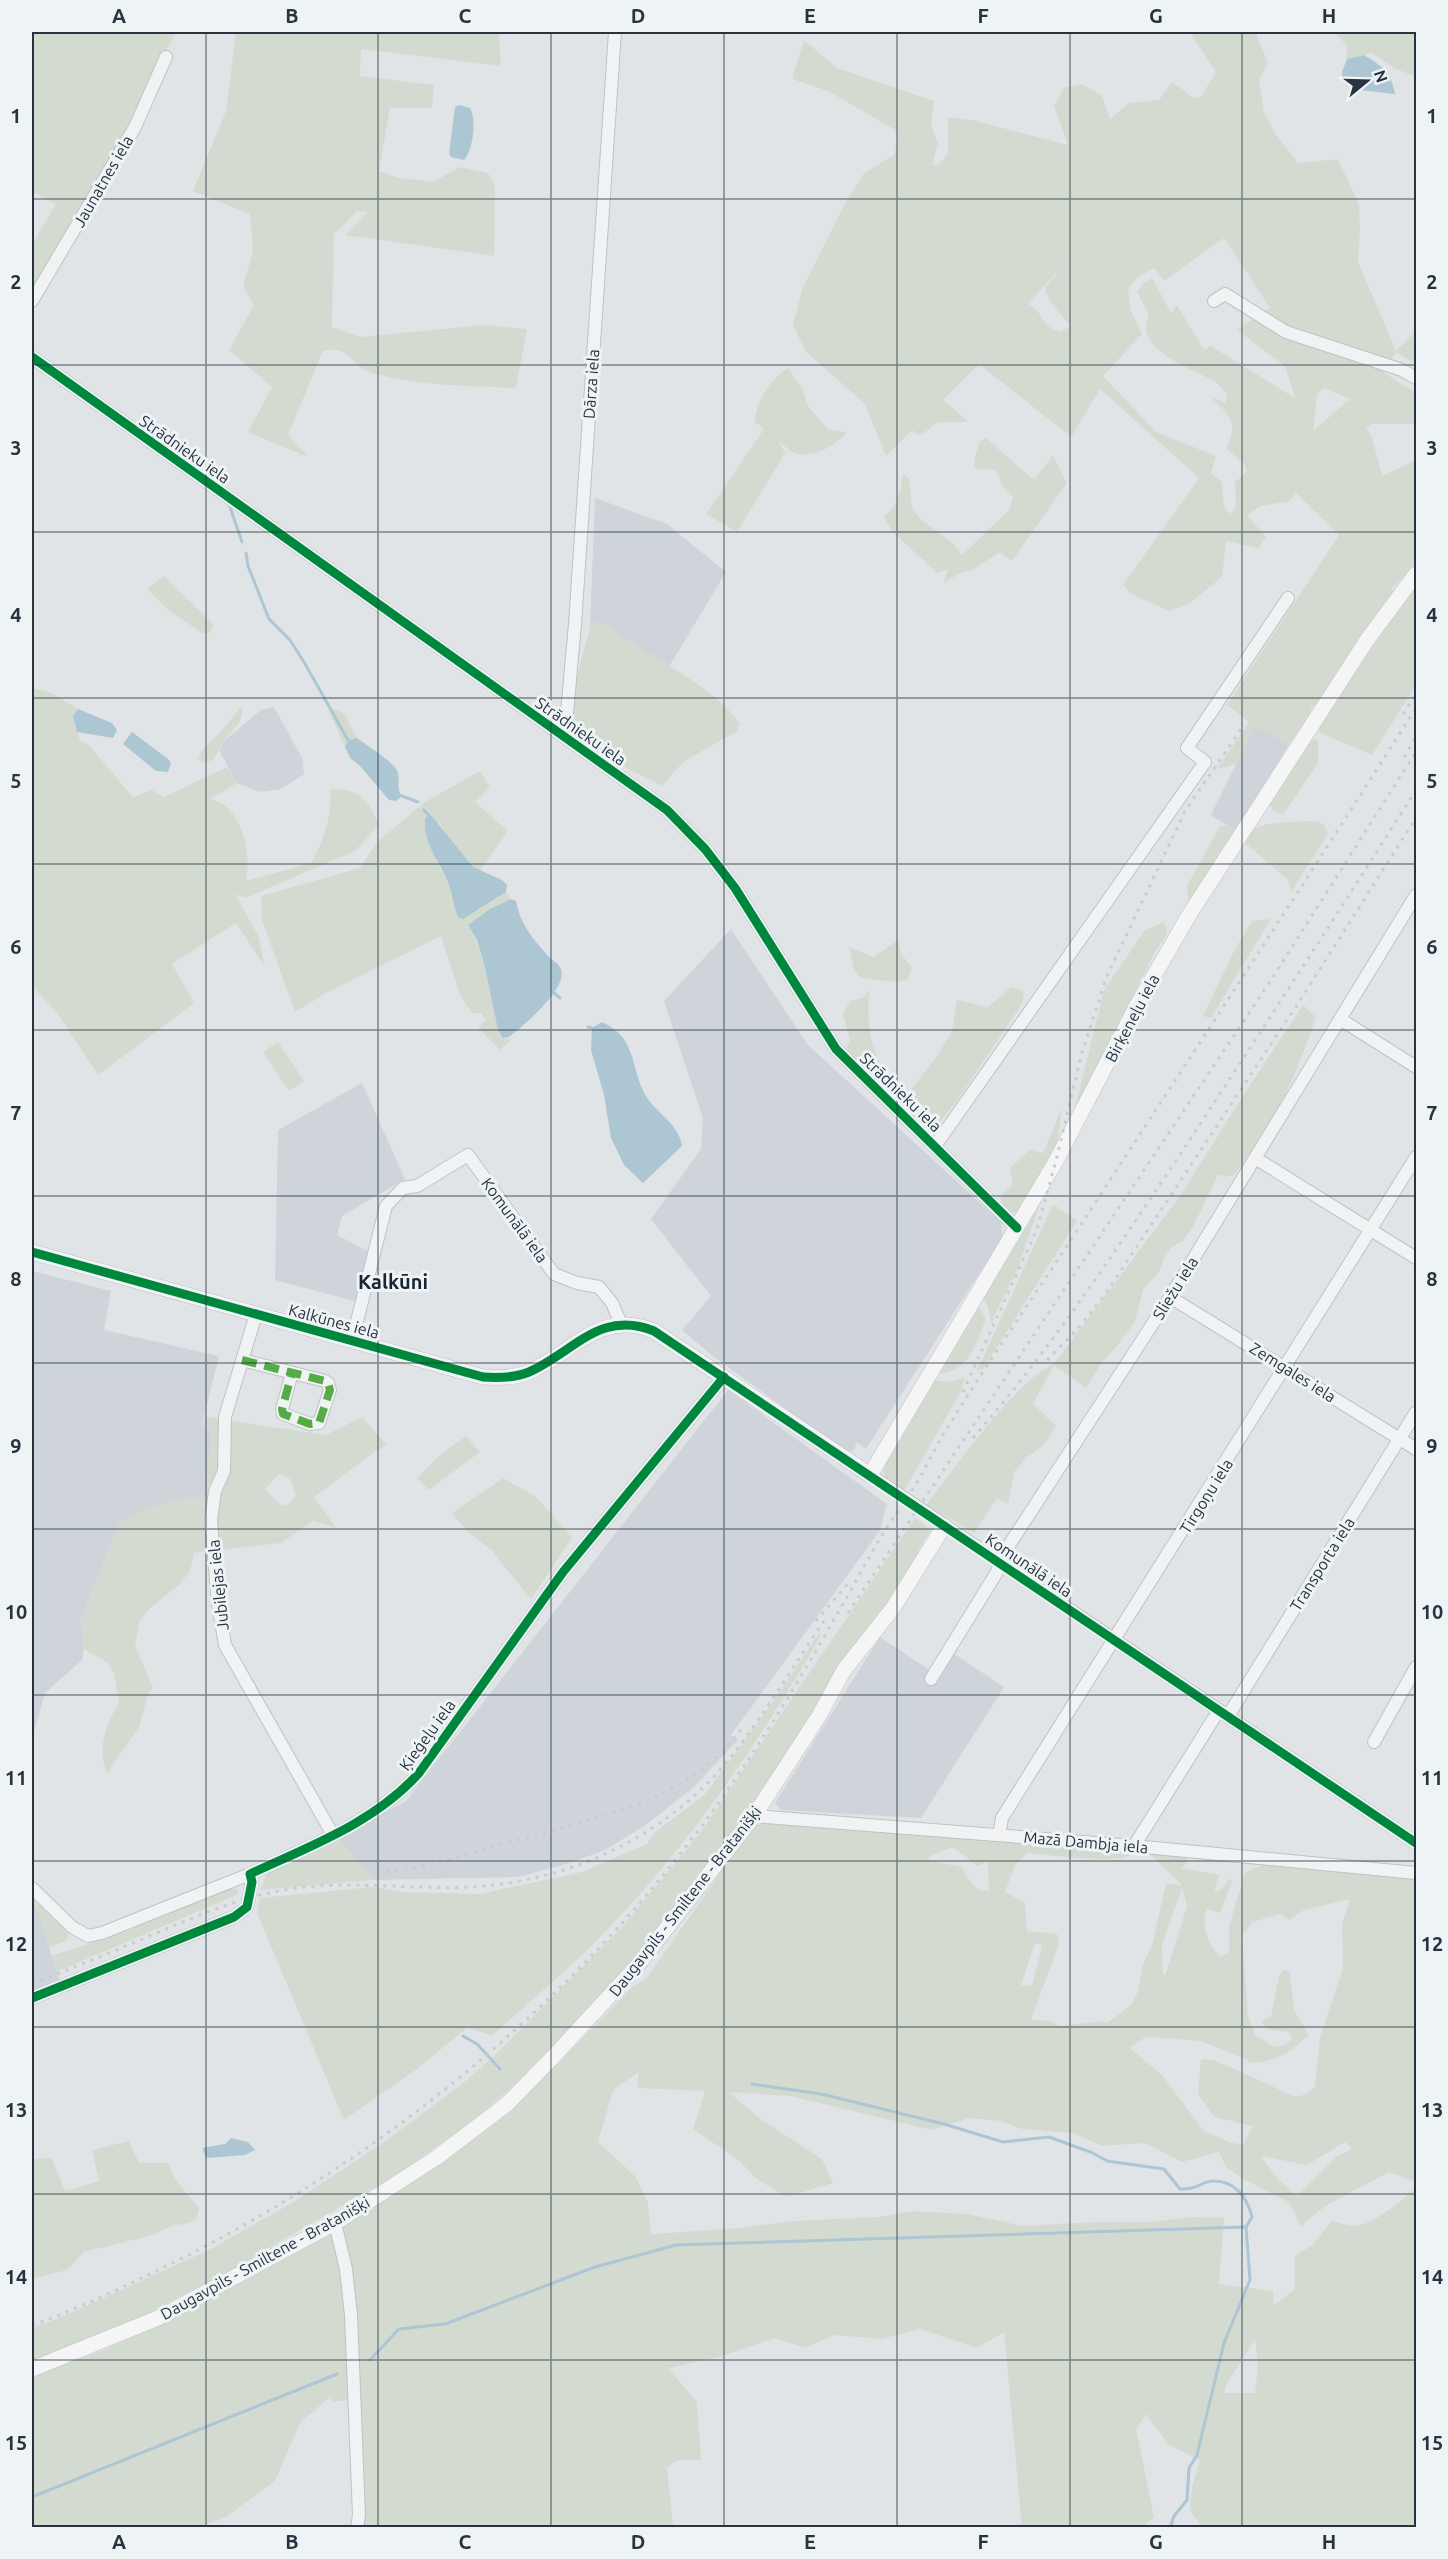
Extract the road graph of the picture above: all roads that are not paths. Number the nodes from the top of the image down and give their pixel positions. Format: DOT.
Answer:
graph roads {
  1 [pos="615,32"];
  2 [pos="166,57"];
  3 [pos="32,301"];
  4 [pos="1214,301"];
  5 [pos="32,357"];
  6 [pos="1416,378"];
  7 [pos="1416,574"];
  8 [pos="1288,598"];
  9 [pos="565,735"];
  10 [pos="1416,895"];
  11 [pos="1340,1019"];
  12 [pos="1416,1067"];
  13 [pos="935,1146"];
  14 [pos="1416,1157"];
  15 [pos="1255,1158"];
  16 [pos="1017,1228"];
  17 [pos="1372,1231"];
  18 [pos="32,1252"];
  19 [pos="1416,1258"];
  20 [pos="1170,1297"];
  21 [pos="256,1314"];
  22 [pos="621,1324"];
  23 [pos="352,1341"];
  24 [pos="242,1360"];
  25 [pos="1286,1368"];
  26 [pos="292,1373"];
  27 [pos="724,1377"];
  28 [pos="1416,1412"];
  29 [pos="1401,1439"];
  30 [pos="1416,1449"];
  31 [pos="870,1475"];
  32 [pos="944,1526"];
  33 [pos="1000,1564"];
  34 [pos="1116,1641"];
  35 [pos="1416,1667"];
  36 [pos="931,1679"];
  37 [pos="1223,1713"];
  38 [pos="1374,1743"];
  39 [pos="754,1816"];
  40 [pos="333,1835"];
  41 [pos="999,1835"];
  42 [pos="1416,1843"];
  43 [pos="1134,1846"];
  44 [pos="1416,1873"];
  45 [pos="250,1874"];
  46 [pos="32,1888"];
  47 [pos="32,1998"];
  48 [pos="335,2223"];
  49 [pos="32,2369"];
  50 [pos="357,2528"];
  1 -- 9 [label="street, Dārza iela"];
  2 -- 3 [label="street, Jaunatnes iela"];
  4 -- 6 [label="street"];
  5 -- 9 [label="street, Strādnieku iela"];
  7 -- 16 [label="main road, Birķeneļu iela"];
  8 -- 13 [label="street"];
  9 -- 13 [label="street, Strādnieku iela"];
  10 -- 11 [label="street, Sliežu iela"];
  11 -- 12 [label="street"];
  11 -- 15 [label="street, Sliežu iela"];
  13 -- 16 [label="street, Strādnieku iela"];
  14 -- 17 [label="street, Tirgoņu iela"];
  15 -- 17 [label="street"];
  15 -- 20 [label="street, Sliežu iela"];
  16 -- 31 [label="main road, Birķeneļu iela"];
  17 -- 19 [label="street"];
  17 -- 25 [label="street, Tirgoņu iela"];
  18 -- 21 [label="main road, Kalkūnes iela"];
  20 -- 25 [label="street, Zemgales iela"];
  20 -- 33 [label="street, Sliežu iela"];
  21 -- 23 [label="main road, Kalkūnes iela"];
  21 -- 24 [label="street, Jubilejas iela"];
  22 -- 23 [label="main road, Kalkūnes iela"];
  22 -- 23 [label="street, Komunālā iela"];
  22 -- 27 [label="main road, Komunālā iela"];
  24 -- 26 [label="street"];
  24 -- 40 [label="street, Jubilejas iela"];
  25 -- 29 [label="street, Zemgales iela"];
  25 -- 34 [label="street, Tirgoņu iela"];
  26 -- 26 [label="street"];
  27 -- 31 [label="main road, Komunālā iela"];
  27 -- 40 [label="street, Ķieģeļu iela"];
  28 -- 29 [label="street, Transporta iela"];
  29 -- 30 [label="street, Zemgales iela"];
  29 -- 37 [label="street, Transporta iela"];
  31 -- 32 [label="street, Komunālā iela"];
  32 -- 33 [label="street, Komunālā iela"];
  32 -- 39 [label="main road, Daugavpils - Smiltene - Bratanišķi"];
  33 -- 34 [label="street, Komunālā iela"];
  33 -- 36 [label="street, Sliežu iela"];
  34 -- 37 [label="street, Komunālā iela"];
  34 -- 41 [label="street, Tirgoņu iela"];
  35 -- 38 [label="street"];
  37 -- 42 [label="street, Komunālā iela"];
  37 -- 43 [label="street, Transporta iela"];
  39 -- 41 [label="street, Mazā Dambja iela"];
  39 -- 48 [label="main road, Daugavpils - Smiltene - Bratanišķi"];
  40 -- 45 [label="street, Ķieģeļu iela"];
  41 -- 43 [label="street, Mazā Dambja iela"];
  43 -- 44 [label="street, Mazā Dambja iela"];
  45 -- 46 [label="street, Ķieģeļu iela"];
  45 -- 47 [label="street"];
  48 -- 49 [label="main road, Daugavpils - Smiltene - Bratanišķi"];
  48 -- 50 [label="street"];
}
